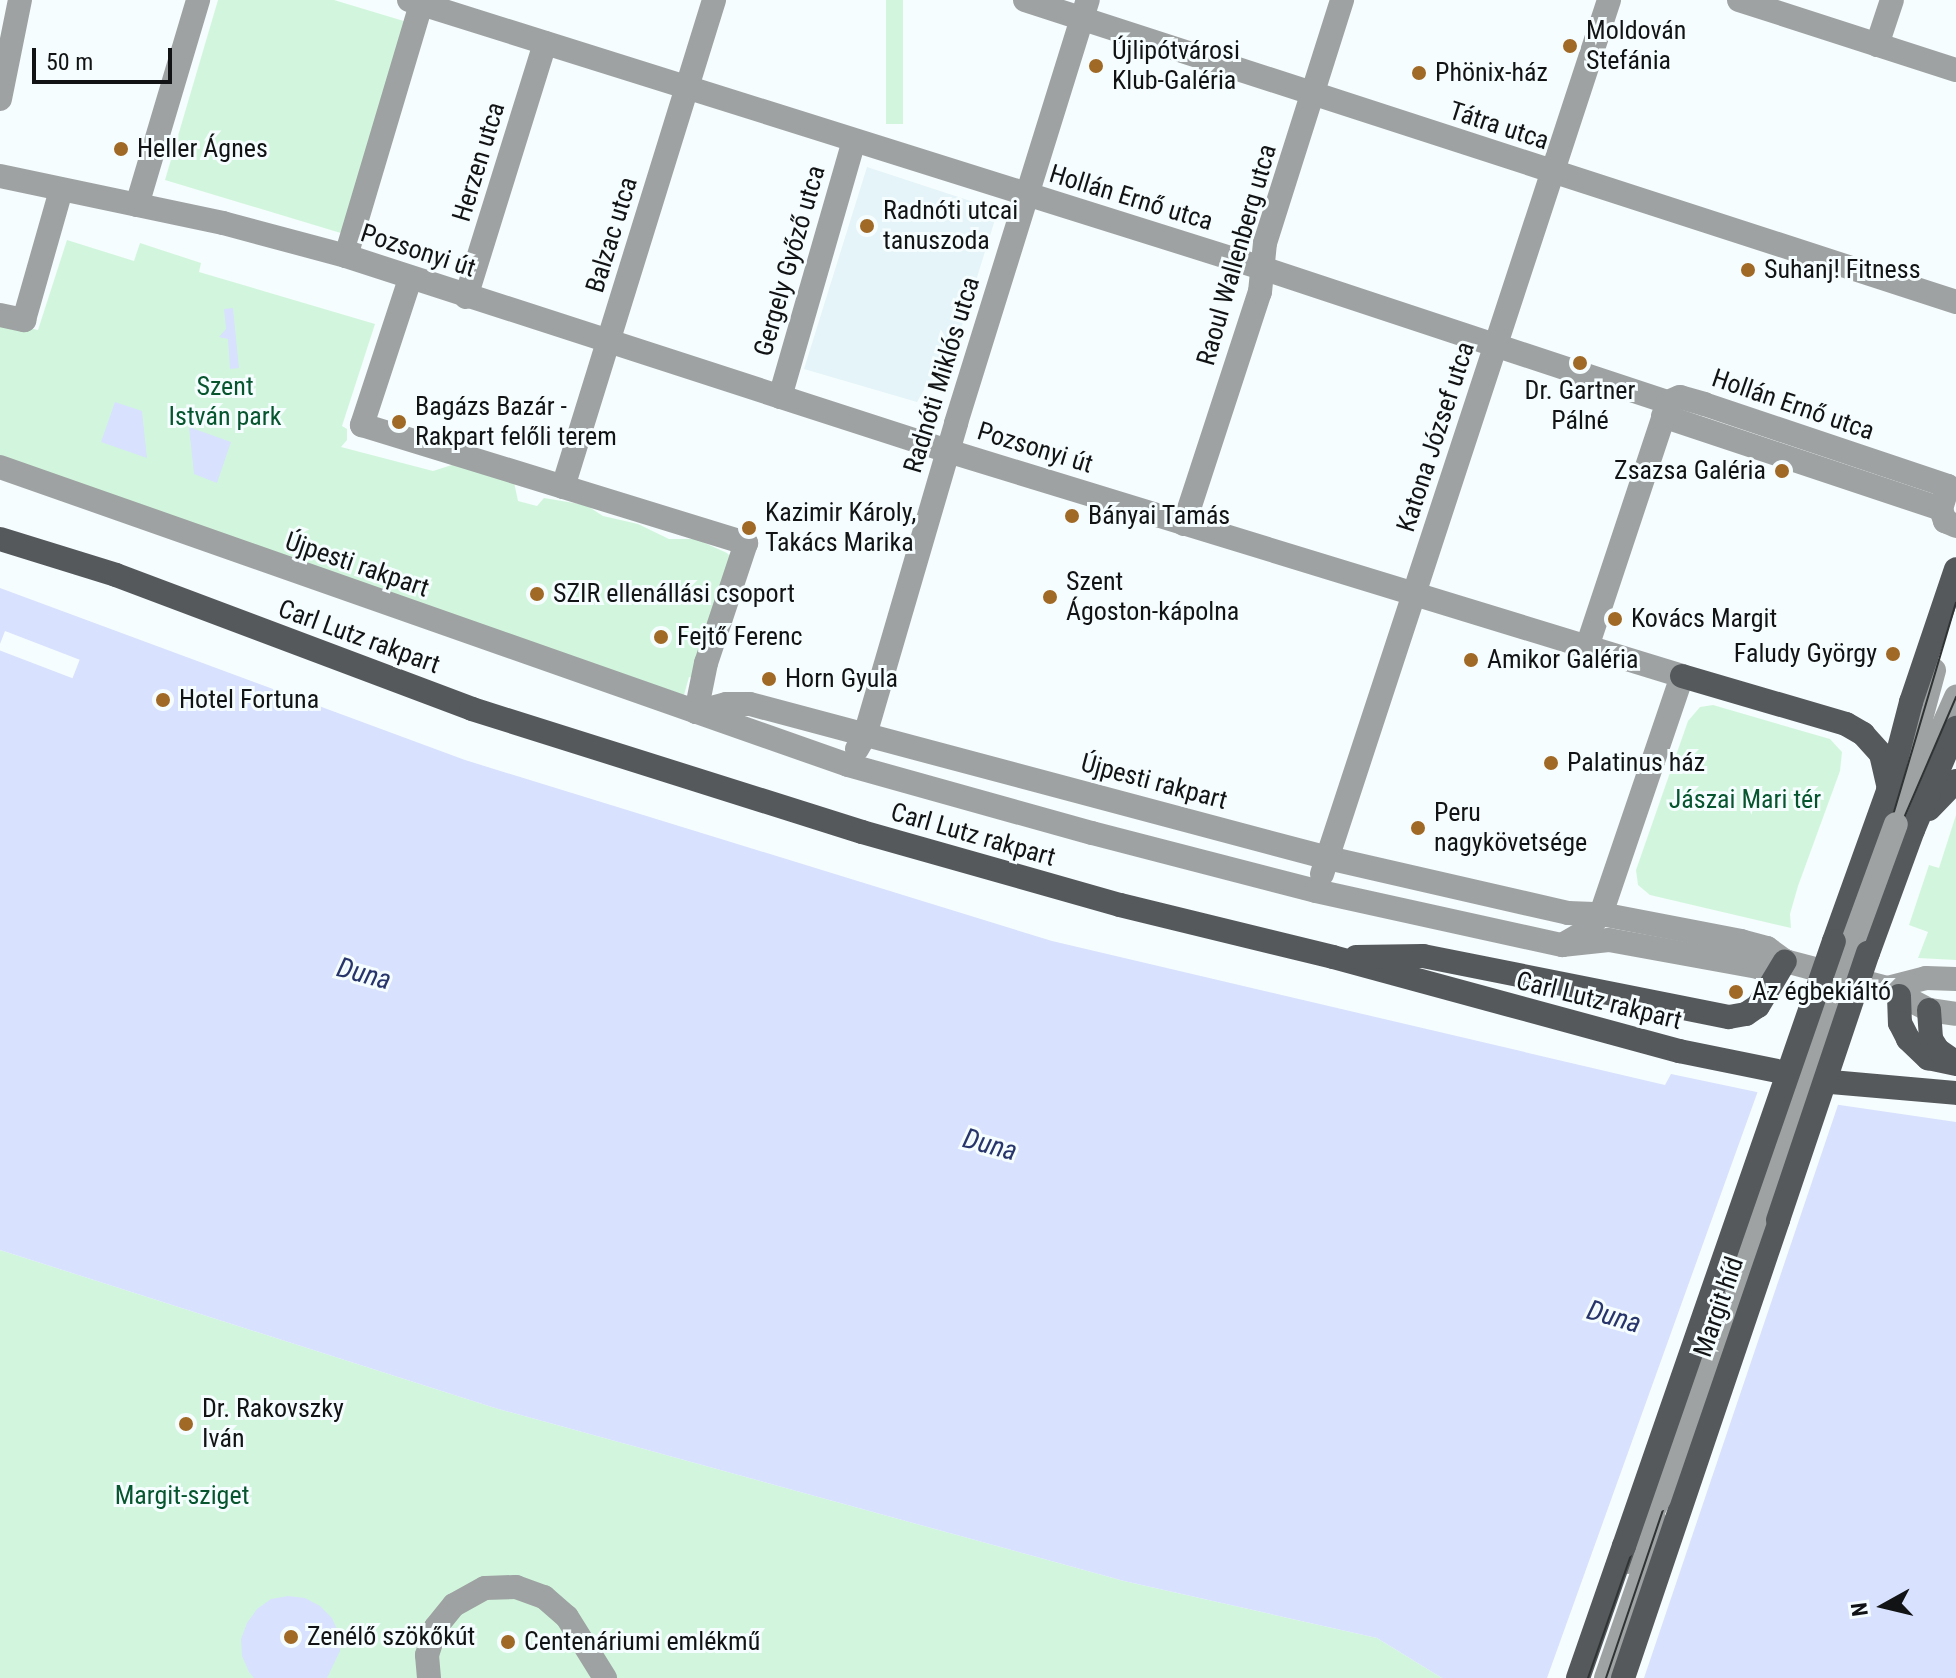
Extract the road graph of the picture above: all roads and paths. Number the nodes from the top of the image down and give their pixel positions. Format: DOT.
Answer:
graph roads {
  1 [pos="20,0"];
  2 [pos="198,0"];
  3 [pos="714,0"];
  4 [pos="1025,0"];
  5 [pos="1342,0"];
  6 [pos="1609,0"];
  7 [pos="1739,0"];
  8 [pos="1892,0"];
  9 [pos="415,2"];
  10 [pos="1085,9"];
  11 [pos="545,43"];
  12 [pos="1877,45"];
  13 [pos="1956,70"];
  14 [pos="687,88"];
  15 [pos="1312,94"];
  16 [pos="0,99"];
  17 [pos="854,141"];
  18 [pos="1552,172"];
  19 [pos="0,176"];
  20 [pos="61,190"];
  21 [pos="1026,195"];
  22 [pos="137,205"];
  23 [pos="346,256"];
  24 [pos="1262,268"];
  25 [pos="410,279"];
  26 [pos="466,297"];
  27 [pos="1956,302"];
  28 [pos="0,315"];
  29 [pos="608,343"];
  30 [pos="1496,345"];
  31 [pos="780,397"];
  32 [pos="1666,409"];
  33 [pos="948,451"];
  34 [pos="0,467"];
  35 [pos="563,487"];
  36 [pos="1948,518"];
  37 [pos="1184,524"];
  38 [pos="0,539"];
  39 [pos="1956,569"];
  40 [pos="1414,594"];
  41 [pos="1956,603"];
  42 [pos="1587,647"];
  43 [pos="1682,676"];
  44 [pos="1956,697"];
  45 [pos="696,712"];
  46 [pos="1956,728"];
  47 [pos="865,735"];
  48 [pos="848,765"];
  49 [pos="1917,769"];
  50 [pos="1905,827"];
  51 [pos="1328,858"];
  52 [pos="1316,891"];
  53 [pos="1601,914"];
  54 [pos="1834,941"];
  55 [pos="1562,945"];
  56 [pos="1868,953"];
  57 [pos="1333,957"];
  58 [pos="1785,961"];
  59 [pos="1956,979"];
  60 [pos="1893,992"];
  61 [pos="1929,1010"];
  62 [pos="1956,1014"];
  63 [pos="1815,1045"];
  64 [pos="1956,1063"];
  65 [pos="1956,1093"];
  66 [pos="1659,1499"];
  67 [pos="1624,1546"];
  68 [pos="429,1678"];
  69 [pos="605,1678"];
  70 [pos="1578,1678"];
  71 [pos="1588,1678"];
  72 [pos="1606,1678"];
  73 [pos="1623,1678"];
  1 -- 16 [label="street"];
  2 -- 22 [label="street"];
  3 -- 14 [label="street, Balzac utca"];
  4 -- 10 [label="street, Tátra utca"];
  5 -- 15 [label="street, Raoul Wallenberg utca"];
  6 -- 18 [label="street, Katona József utca"];
  7 -- 12 [label="street"];
  8 -- 12 [label="street"];
  9 -- 11 [label="street, Hollán Ernő utca"];
  9 -- 23 [label="street"];
  10 -- 15 [label="street, Tátra utca"];
  10 -- 21 [label="street, Radnóti Miklós utca"];
  11 -- 14 [label="street, Hollán Ernő utca"];
  11 -- 26 [label="street, Herzen utca"];
  12 -- 13 [label="street"];
  14 -- 17 [label="street, Hollán Ernő utca"];
  14 -- 29 [label="street, Balzac utca"];
  15 -- 18 [label="street, Tátra utca"];
  15 -- 24 [label="street, Raoul Wallenberg utca"];
  17 -- 21 [label="street, Hollán Ernő utca"];
  17 -- 31 [label="street, Gergely Győző utca"];
  18 -- 27 [label="street, Tátra utca"];
  18 -- 30 [label="street, Katona József utca"];
  19 -- 20 [label="street, Pozsonyi út"];
  20 -- 22 [label="street, Pozsonyi út"];
  20 -- 28 [label="street"];
  21 -- 24 [label="street, Hollán Ernő utca"];
  21 -- 33 [label="street, Radnóti Miklós utca"];
  22 -- 23 [label="street, Pozsonyi út"];
  23 -- 25 [label="street, Pozsonyi út"];
  24 -- 30 [label="street, Hollán Ernő utca"];
  24 -- 37 [label="street, Raoul Wallenberg utca"];
  25 -- 26 [label="street, Pozsonyi út"];
  25 -- 35 [label="street"];
  26 -- 29 [label="street, Pozsonyi út"];
  29 -- 31 [label="street, Pozsonyi út"];
  29 -- 35 [label="street, Balzac utca"];
  30 -- 32 [label="street, Hollán Ernő utca"];
  30 -- 40 [label="street, Katona József utca"];
  31 -- 33 [label="street, Pozsonyi út"];
  32 -- 36 [label="street, Hollán Ernő utca"];
  32 -- 42 [label="street"];
  33 -- 37 [label="street, Pozsonyi út"];
  33 -- 47 [label="street, Radnóti Miklós utca"];
  34 -- 45 [label="street, Újpesti rakpart"];
  35 -- 45 [label="street"];
  37 -- 40 [label="street, Pozsonyi út"];
  38 -- 57 [label="main road, Carl Lutz rakpart"];
  39 -- 49 [label="main road"];
  40 -- 42 [label="street, Pozsonyi út"];
  40 -- 51 [label="street, Katona József utca"];
  41 -- 49 [label="street"];
  42 -- 43 [label="street, Pozsonyi út"];
  43 -- 49 [label="main road"];
  43 -- 53 [label="street"];
  44 -- 49 [label="street"];
  45 -- 47 [label="street, Újpesti rakpart"];
  45 -- 48 [label="street, Újpesti rakpart"];
  46 -- 49 [label="main road"];
  47 -- 48 [label="street, Radnóti Miklós utca"];
  47 -- 51 [label="street, Újpesti rakpart"];
  48 -- 52 [label="street, Újpesti rakpart"];
  49 -- 50 [label="street, Margit híd"];
  49 -- 50 [label="main road"];
  49 -- 54 [label="main road, Margit híd"];
  50 -- 56 [label="main road, Margit híd"];
  50 -- 63 [label="street, Margit híd, bridge"];
  51 -- 52 [label="street, Katona József utca"];
  51 -- 53 [label="street, Újpesti rakpart"];
  52 -- 55 [label="street, Újpesti rakpart"];
  53 -- 55 [label="street"];
  53 -- 58 [label="street"];
  54 -- 63 [label="street, Margit híd, bridge"];
  54 -- 67 [label="main road, Margit híd, bridge"];
  55 -- 58 [label="street"];
  56 -- 63 [label="street, Margit híd, bridge"];
  56 -- 73 [label="main road, Margit híd, bridge"];
  57 -- 58 [label="main road"];
  57 -- 65 [label="main road, Carl Lutz rakpart"];
  58 -- 60 [label="street"];
  59 -- 60 [label="street"];
  60 -- 61 [label="street"];
  60 -- 64 [label="main road"];
  61 -- 62 [label="street"];
  61 -- 64 [label="main road"];
  63 -- 66 [label="street, Margit híd, bridge"];
  66 -- 67 [label="street, Margit híd, bridge"];
  66 -- 71 [label="street, Margit híd"];
  66 -- 72 [label="street, Margit híd"];
  67 -- 70 [label="main road, Margit híd"];
  68 -- 69 [label="street"];
}
